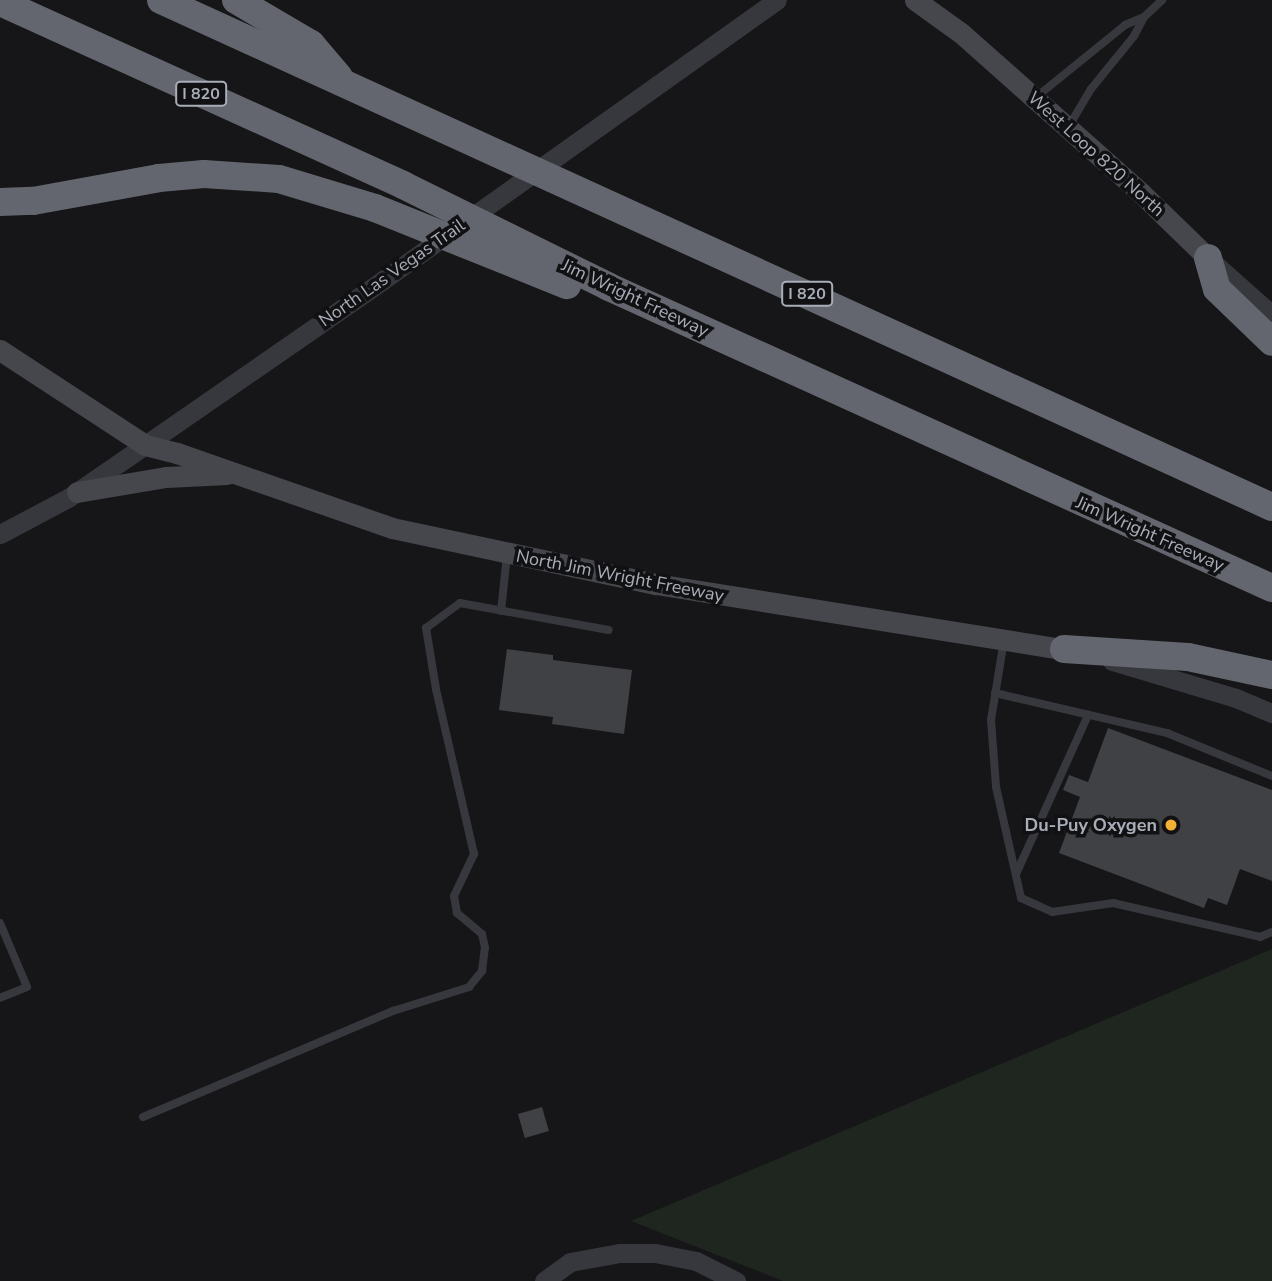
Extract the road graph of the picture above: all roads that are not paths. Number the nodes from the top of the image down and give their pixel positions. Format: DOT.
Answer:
graph roads {
  1 [pos="161,0"];
  2 [pos="236,0"];
  3 [pos="777,0"];
  4 [pos="915,0"];
  5 [pos="1162,0"];
  6 [pos="0,2"];
  7 [pos="1144,17"];
  8 [pos="343,82"];
  9 [pos="1035,99"];
  10 [pos="1068,128"];
  11 [pos="0,202"];
  12 [pos="1208,258"];
  13 [pos="609,287"];
  14 [pos="1272,315"];
  15 [pos="1272,342"];
  16 [pos="0,350"];
  17 [pos="145,445"];
  18 [pos="236,474"];
  19 [pos="76,492"];
  20 [pos="1272,507"];
  21 [pos="0,534"];
  22 [pos="507,554"];
  23 [pos="1272,588"];
  24 [pos="501,611"];
  25 [pos="610,630"];
  26 [pos="1004,640"];
  27 [pos="1064,649"];
  28 [pos="1272,675"];
  29 [pos="995,693"];
  30 [pos="1272,713"];
  31 [pos="1088,715"];
  32 [pos="1272,776"];
  33 [pos="1016,874"];
  34 [pos="0,923"];
  35 [pos="1272,932"];
  36 [pos="0,998"];
  37 [pos="144,1117"];
  38 [pos="544,1281"];
  39 [pos="736,1281"];
  1 -- 8 [label="highway, I 820"];
  2 -- 8 [label="highway"];
  3 -- 17 [label="street, North Las Vegas Trail"];
  4 -- 9 [label="main road, West Loop 820 North"];
  5 -- 7 [label="lane"];
  6 -- 13 [label="highway, Jim Wright Freeway / I 820"];
  7 -- 9 [label="lane"];
  7 -- 10 [label="lane"];
  8 -- 20 [label="highway, I 820"];
  9 -- 10 [label="main road, West Loop 820 North"];
  10 -- 12 [label="main road, West Loop 820 North"];
  11 -- 13 [label="highway"];
  12 -- 14 [label="street, West Loop 820 North"];
  12 -- 15 [label="highway"];
  13 -- 23 [label="highway, Jim Wright Freeway / I 820"];
  16 -- 17 [label="main road, North Jim Wright Freeway"];
  17 -- 18 [label="main road, North Jim Wright Freeway"];
  17 -- 19 [label="street, North Las Vegas Trail"];
  18 -- 19 [label="main road"];
  18 -- 22 [label="main road, North Jim Wright Freeway"];
  19 -- 21 [label="street, North Las Vegas Trail"];
  22 -- 24 [label="lane"];
  22 -- 26 [label="main road, North Jim Wright Freeway"];
  24 -- 25 [label="lane"];
  24 -- 37 [label="lane"];
  26 -- 27 [label="main road, North Jim Wright Freeway"];
  26 -- 29 [label="lane"];
  27 -- 28 [label="highway"];
  27 -- 30 [label="street, North Jim Wright Freeway"];
  29 -- 31 [label="lane"];
  29 -- 33 [label="lane"];
  31 -- 32 [label="lane"];
  31 -- 33 [label="lane"];
  33 -- 35 [label="lane"];
  34 -- 36 [label="lane"];
  38 -- 39 [label="street"];
}
